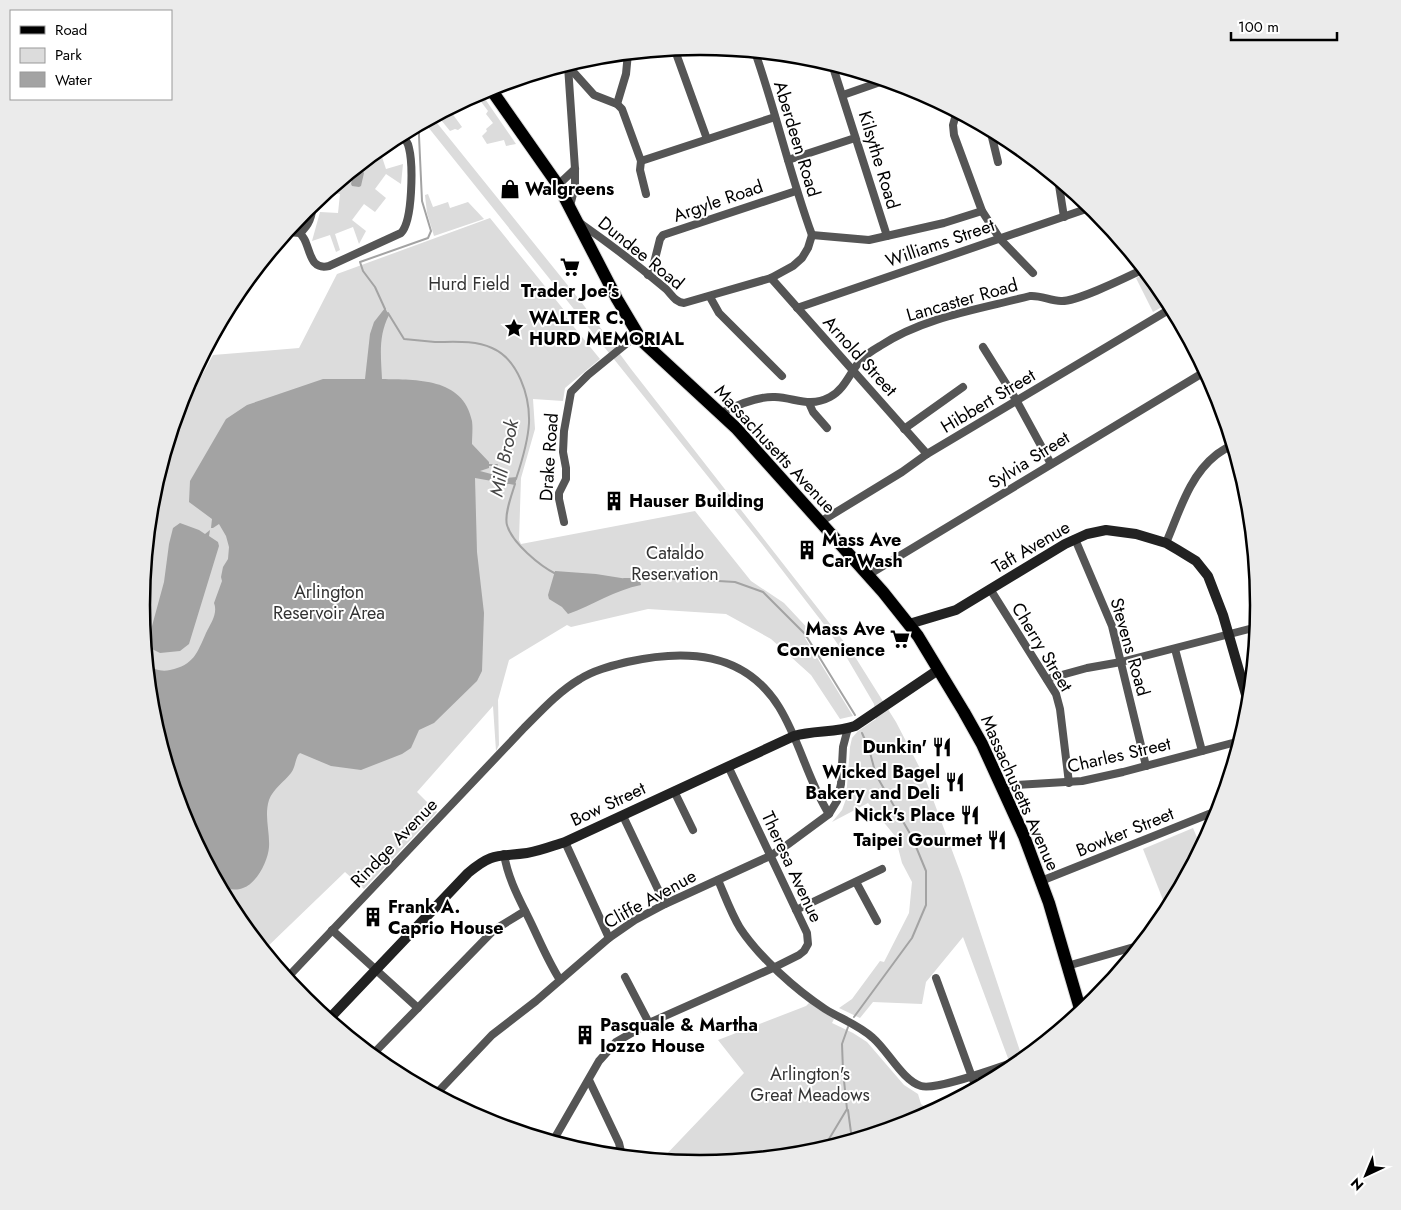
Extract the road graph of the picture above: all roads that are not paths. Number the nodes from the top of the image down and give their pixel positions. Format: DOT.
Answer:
graph roads {
  1 [pos="677,56"];
  2 [pos="757,58"];
  3 [pos="627,60"];
  4 [pos="573,71"];
  5 [pos="568,72"];
  6 [pos="835,72"];
  7 [pos="876,84"];
  8 [pos="495,95"];
  9 [pos="843,95"];
  10 [pos="617,104"];
  11 [pos="775,117"];
  12 [pos="955,118"];
  13 [pos="855,138"];
  14 [pos="706,139"];
  15 [pos="993,139"];
  16 [pos="406,141"];
  17 [pos="641,160"];
  18 [pos="788,160"];
  19 [pos="998,162"];
  20 [pos="575,169"];
  21 [pos="558,185"];
  22 [pos="1059,188"];
  23 [pos="796,190"];
  24 [pos="646,194"];
  25 [pos="570,207"];
  26 [pos="1083,210"];
  27 [pos="982,211"];
  28 [pos="311,217"];
  29 [pos="1064,217"];
  30 [pos="578,222"];
  31 [pos="296,233"];
  32 [pos="300,233"];
  33 [pos="812,235"];
  34 [pos="887,236"];
  35 [pos="1000,239"];
  36 [pos="1139,272"];
  37 [pos="1033,273"];
  38 [pos="648,275"];
  39 [pos="770,278"];
  40 [pos="710,296"];
  41 [pos="797,308"];
  42 [pos="1166,312"];
  43 [pos="637,335"];
  44 [pos="983,347"];
  45 [pos="853,371"];
  46 [pos="1200,375"];
  47 [pos="782,376"];
  48 [pos="963,387"];
  49 [pos="1017,402"];
  50 [pos="810,403"];
  51 [pos="721,413"];
  52 [pos="827,428"];
  53 [pos="904,428"];
  54 [pos="1227,448"];
  55 [pos="927,454"];
  56 [pos="1051,464"];
  57 [pos="564,522"];
  58 [pos="820,522"];
  59 [pos="1075,540"];
  60 [pos="1166,543"];
  61 [pos="868,574"];
  62 [pos="990,589"];
  63 [pos="909,624"];
  64 [pos="1249,629"];
  65 [pos="1228,635"];
  66 [pos="1175,649"];
  67 [pos="1121,662"];
  68 [pos="938,670"];
  69 [pos="1047,679"];
  70 [pos="1244,688"];
  71 [pos="848,728"];
  72 [pos="794,736"];
  73 [pos="1233,743"];
  74 [pos="1202,750"];
  75 [pos="728,766"];
  76 [pos="1146,766"];
  77 [pos="1069,783"];
  78 [pos="1004,790"];
  79 [pos="674,791"];
  80 [pos="829,814"];
  81 [pos="1209,814"];
  82 [pos="624,816"];
  83 [pos="693,830"];
  84 [pos="565,842"];
  85 [pos="504,854"];
  86 [pos="770,856"];
  87 [pos="882,869"];
  88 [pos="718,880"];
  89 [pos="1041,881"];
  90 [pos="856,882"];
  91 [pos="664,904"];
  92 [pos="796,910"];
  93 [pos="525,911"];
  94 [pos="877,921"];
  95 [pos="332,930"];
  96 [pos="608,938"];
  97 [pos="1131,948"];
  98 [pos="1067,966"];
  99 [pos="775,967"];
  100 [pos="376,970"];
  101 [pos="292,973"];
  102 [pos="625,977"];
  103 [pos="936,978"];
  104 [pos="560,980"];
  105 [pos="1079,1004"];
  106 [pos="418,1008"];
  107 [pos="333,1014"];
  108 [pos="649,1023"];
  109 [pos="378,1049"];
  110 [pos="998,1067"];
  111 [pos="972,1075"];
  112 [pos="589,1080"];
  113 [pos="974,1082"];
  114 [pos="441,1089"];
  115 [pos="557,1136"];
  116 [pos="620,1149"];
  1 -- 14 [label="street"];
  2 -- 11 [label="street, Aberdeen Road"];
  3 -- 10 [label="street"];
  4 -- 10 [label="street"];
  5 -- 20 [label="street"];
  6 -- 9 [label="street, Kilsythe Road"];
  7 -- 9 [label="street"];
  8 -- 21 [label="main road, Massachusetts Avenue"];
  9 -- 13 [label="street, Kilsythe Road"];
  10 -- 17 [label="street"];
  11 -- 14 [label="street"];
  11 -- 18 [label="street, Aberdeen Road"];
  12 -- 27 [label="street"];
  13 -- 18 [label="street"];
  13 -- 34 [label="street, Kilsythe Road"];
  14 -- 17 [label="street"];
  15 -- 19 [label="street"];
  16 -- 32 [label="street"];
  17 -- 24 [label="street"];
  18 -- 23 [label="street, Aberdeen Road"];
  20 -- 21 [label="street"];
  20 -- 25 [label="street"];
  21 -- 25 [label="main road, Massachusetts Avenue"];
  22 -- 29 [label="street"];
  23 -- 33 [label="street, Aberdeen Road"];
  23 -- 38 [label="street, Argyle Road"];
  25 -- 30 [label="main road, Massachusetts Avenue"];
  26 -- 29 [label="street, Williams Street"];
  27 -- 34 [label="street"];
  27 -- 35 [label="street"];
  28 -- 32 [label="street"];
  29 -- 35 [label="street, Williams Street"];
  30 -- 38 [label="street, Dundee Road"];
  30 -- 43 [label="main road, Massachusetts Avenue"];
  31 -- 32 [label="street"];
  33 -- 34 [label="street"];
  33 -- 39 [label="street, Dundee Road"];
  35 -- 37 [label="street"];
  35 -- 41 [label="street, Williams Street"];
  36 -- 45 [label="street, Lancaster Road"];
  38 -- 40 [label="street, Dundee Road"];
  39 -- 40 [label="street, Dundee Road"];
  39 -- 41 [label="street, Arnold Street"];
  40 -- 47 [label="street"];
  41 -- 45 [label="street, Arnold Street"];
  42 -- 49 [label="street, Hibbert Street"];
  43 -- 51 [label="main road, Massachusetts Avenue"];
  43 -- 57 [label="street, Drake Road"];
  44 -- 49 [label="street"];
  45 -- 50 [label="street, Lancaster Road"];
  45 -- 53 [label="street, Arnold Street"];
  46 -- 56 [label="street, Sylvia Street"];
  48 -- 53 [label="street"];
  49 -- 55 [label="street, Hibbert Street"];
  49 -- 56 [label="street"];
  50 -- 51 [label="street, Lancaster Road"];
  50 -- 52 [label="street"];
  51 -- 58 [label="main road, Massachusetts Avenue"];
  53 -- 55 [label="street, Arnold Street"];
  54 -- 60 [label="street"];
  55 -- 58 [label="street, Hibbert Street"];
  56 -- 61 [label="street, Sylvia Street"];
  58 -- 61 [label="main road, Massachusetts Avenue"];
  59 -- 60 [label="street, Taft Avenue"];
  59 -- 62 [label="street, Taft Avenue"];
  59 -- 67 [label="street, Stevens Road"];
  60 -- 65 [label="street, Taft Avenue"];
  61 -- 63 [label="main road, Massachusetts Avenue"];
  62 -- 63 [label="street, Taft Avenue"];
  62 -- 69 [label="street, Cherry Street"];
  63 -- 68 [label="main road, Massachusetts Avenue"];
  64 -- 65 [label="street"];
  65 -- 66 [label="street"];
  65 -- 70 [label="street, Taft Avenue"];
  66 -- 67 [label="street"];
  66 -- 74 [label="street"];
  67 -- 69 [label="street"];
  67 -- 76 [label="street, Stevens Road"];
  68 -- 71 [label="street, Bow Street"];
  68 -- 78 [label="main road, Massachusetts Avenue"];
  69 -- 77 [label="street, Cherry Street"];
  71 -- 72 [label="street, Bow Street"];
  71 -- 80 [label="street, Cliffe Avenue"];
  72 -- 75 [label="street, Bow Street"];
  72 -- 80 [label="street, Rindge Avenue"];
  72 -- 95 [label="street, Rindge Avenue"];
  73 -- 74 [label="street, Charles Street"];
  74 -- 76 [label="street, Charles Street"];
  75 -- 79 [label="street, Bow Street"];
  75 -- 86 [label="street, Theresa Avenue"];
  76 -- 77 [label="street, Charles Street"];
  77 -- 78 [label="street, Charles Street"];
  78 -- 89 [label="main road, Massachusetts Avenue"];
  79 -- 82 [label="street, Bow Street"];
  79 -- 83 [label="street"];
  80 -- 86 [label="street, Cliffe Avenue"];
  81 -- 89 [label="street, Bowker Street"];
  82 -- 84 [label="street, Bow Street"];
  82 -- 91 [label="street"];
  84 -- 85 [label="street, Bow Street"];
  84 -- 96 [label="street"];
  85 -- 93 [label="street"];
  85 -- 100 [label="street, Bow Street"];
  86 -- 88 [label="street, Cliffe Avenue"];
  86 -- 92 [label="street, Theresa Avenue"];
  87 -- 90 [label="street"];
  88 -- 91 [label="street, Cliffe Avenue"];
  88 -- 99 [label="street"];
  89 -- 98 [label="main road, Massachusetts Avenue"];
  90 -- 92 [label="street"];
  90 -- 94 [label="street"];
  91 -- 96 [label="street, Cliffe Avenue"];
  92 -- 99 [label="street, Theresa Avenue"];
  93 -- 104 [label="street"];
  93 -- 106 [label="street"];
  95 -- 100 [label="street"];
  95 -- 101 [label="street, Rindge Avenue"];
  96 -- 104 [label="street, Cliffe Avenue"];
  97 -- 98 [label="street"];
  98 -- 105 [label="main road, Massachusetts Avenue"];
  99 -- 108 [label="street"];
  99 -- 111 [label="street"];
  100 -- 106 [label="street"];
  100 -- 107 [label="street, Bow Street"];
  102 -- 108 [label="street"];
  103 -- 111 [label="street"];
  104 -- 114 [label="street, Cliffe Avenue"];
  106 -- 109 [label="street"];
  108 -- 112 [label="street"];
  110 -- 111 [label="street"];
  111 -- 113 [label="street"];
  112 -- 115 [label="street"];
  112 -- 116 [label="street"];
}
